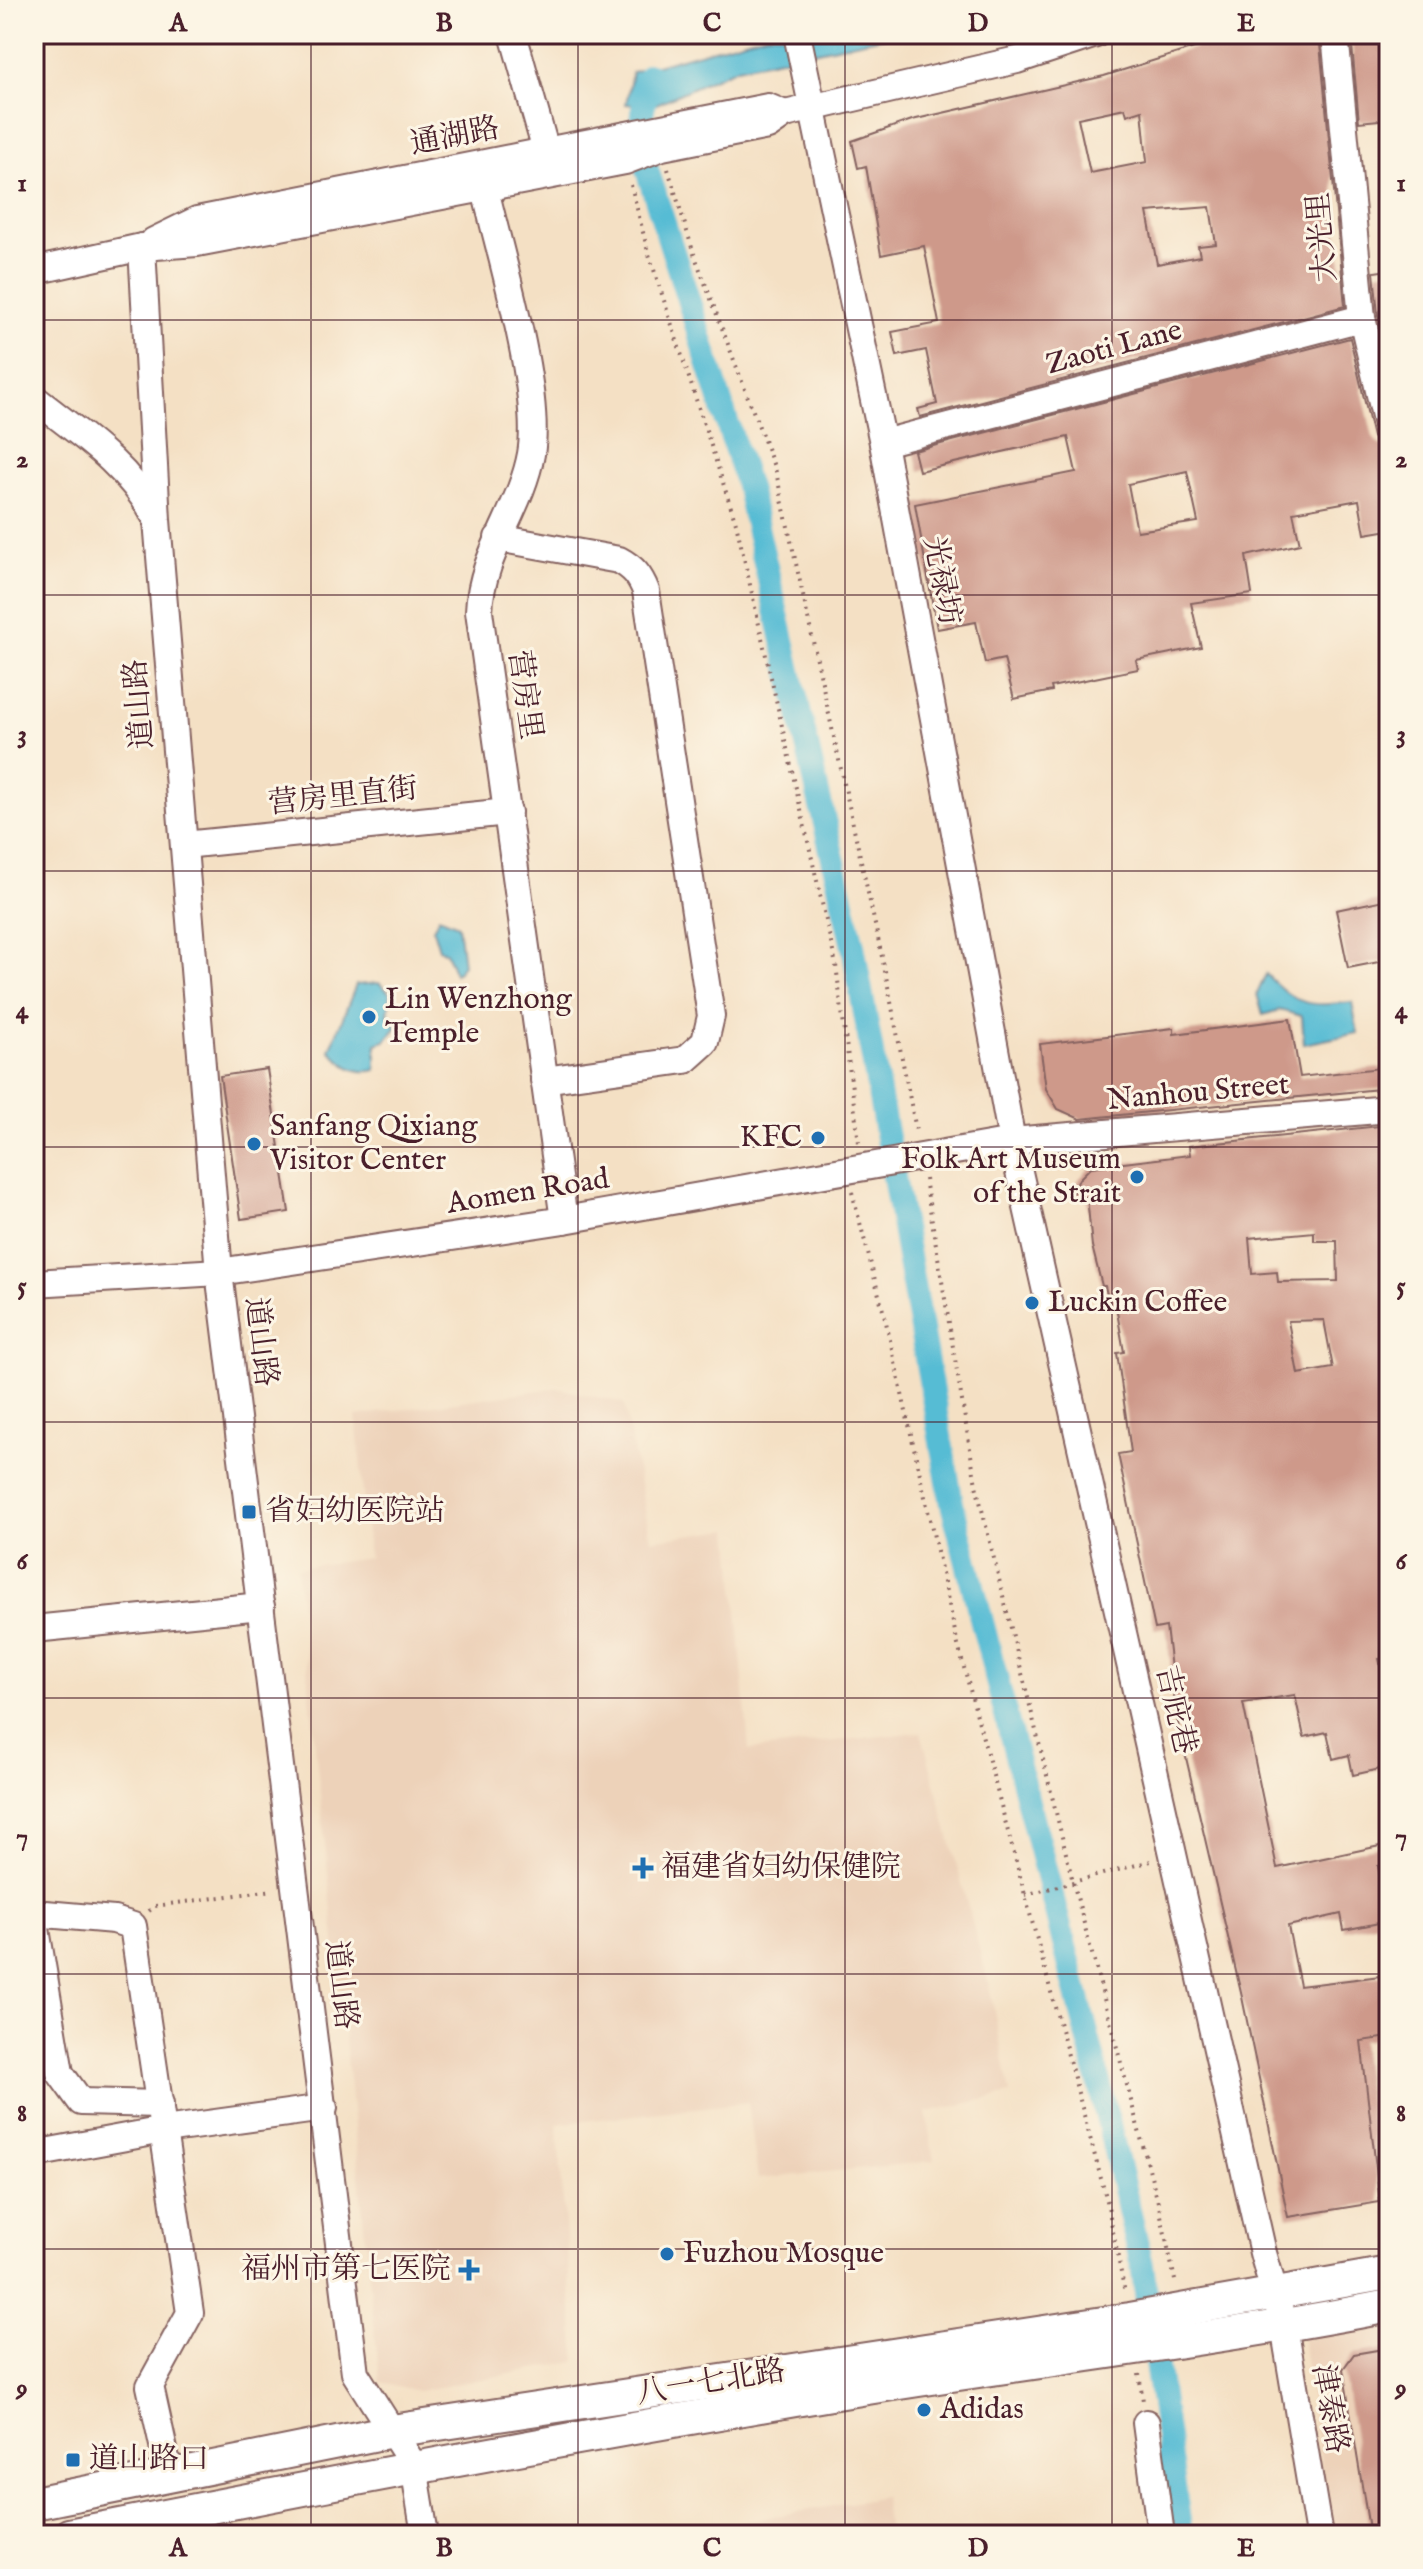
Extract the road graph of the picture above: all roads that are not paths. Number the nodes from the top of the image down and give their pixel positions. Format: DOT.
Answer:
graph roads {
  1 [pos="513,34"];
  2 [pos="1096,34"];
  3 [pos="1335,34"];
  4 [pos="800,46"];
  5 [pos="814,108"];
  6 [pos="660,137"];
  7 [pos="546,151"];
  8 [pos="485,189"];
  9 [pos="142,247"];
  10 [pos="34,271"];
  11 [pos="1362,318"];
  12 [pos="34,398"];
  13 [pos="1389,433"];
  14 [pos="883,443"];
  15 [pos="157,520"];
  16 [pos="498,538"];
  17 [pos="508,812"];
  18 [pos="184,845"];
  19 [pos="544,1080"];
  20 [pos="1389,1109"];
  21 [pos="1012,1141"];
  22 [pos="564,1220"];
  23 [pos="219,1272"];
  24 [pos="34,1283"];
  25 [pos="261,1606"];
  26 [pos="34,1629"];
  27 [pos="34,1915"];
  28 [pos="324,2108"];
  29 [pos="162,2117"];
  30 [pos="34,2154"];
  31 [pos="1389,2273"];
  32 [pos="1274,2294"];
  33 [pos="1389,2306"];
  34 [pos="1220,2320"];
  35 [pos="1284,2326"];
  36 [pos="1118,2336"];
  37 [pos="1146,2423"];
  38 [pos="392,2431"];
  39 [pos="414,2466"];
  40 [pos="170,2477"];
  41 [pos="34,2503"];
  42 [pos="69,2535"];
  43 [pos="425,2535"];
  44 [pos="1161,2535"];
  45 [pos="1319,2535"];
  1 -- 7 [label="street"];
  2 -- 5 [label="street, 通湖路"];
  3 -- 11 [label="street, 大光里"];
  4 -- 5 [label="street, 光禄坊"];
  5 -- 6 [label="street, 通湖路"];
  5 -- 14 [label="street, 光禄坊"];
  6 -- 7 [label="street, 通湖路"];
  6 -- 8 [label="street, 通湖路"];
  7 -- 9 [label="street, 通湖路"];
  8 -- 9 [label="street, 通湖路"];
  8 -- 16 [label="street, 营房里"];
  9 -- 10 [label="street, 通湖路"];
  9 -- 15 [label="street, 道山路"];
  11 -- 13 [label="street, 大光里"];
  11 -- 14 [label="street, Zaoti Lane"];
  12 -- 15 [label="street"];
  14 -- 21 [label="street, 光禄坊"];
  15 -- 18 [label="street, 道山路"];
  16 -- 17 [label="street, 营房里"];
  16 -- 19 [label="street"];
  17 -- 18 [label="street, 营房里直街"];
  17 -- 19 [label="street, 营房里"];
  18 -- 23 [label="street, 道山路"];
  19 -- 22 [label="street, 营房里"];
  20 -- 21 [label="street, Nanhou Street"];
  21 -- 22 [label="street, Aomen Road"];
  21 -- 32 [label="street, 吉庇巷"];
  22 -- 23 [label="street, Aomen Road"];
  23 -- 24 [label="street, Aomen Road"];
  23 -- 25 [label="street, 道山路"];
  25 -- 26 [label="street"];
  25 -- 28 [label="street, 道山路"];
  27 -- 29 [label="street"];
  27 -- 29 [label="street"];
  28 -- 29 [label="street"];
  28 -- 38 [label="street, 道山路"];
  29 -- 30 [label="street"];
  29 -- 40 [label="street"];
  31 -- 32 [label="main road, 八一七北路"];
  32 -- 34 [label="main road, 八一七北路"];
  32 -- 35 [label="street, 津泰路"];
  33 -- 35 [label="main road, 八一七北路"];
  34 -- 35 [label="main road, 八一七北路"];
  34 -- 36 [label="main road, 八一七北路"];
  34 -- 36 [label="main road, 八一七北路"];
  35 -- 45 [label="street, 津泰路"];
  36 -- 38 [label="main road, 八一七北路"];
  36 -- 39 [label="main road"];
  37 -- 44 [label="street"];
  38 -- 39 [label="street, 道山路"];
  38 -- 40 [label="main road, 八一七北路"];
  39 -- 42 [label="main road"];
  39 -- 43 [label="street"];
  40 -- 41 [label="main road, 八一七北路"];
}
